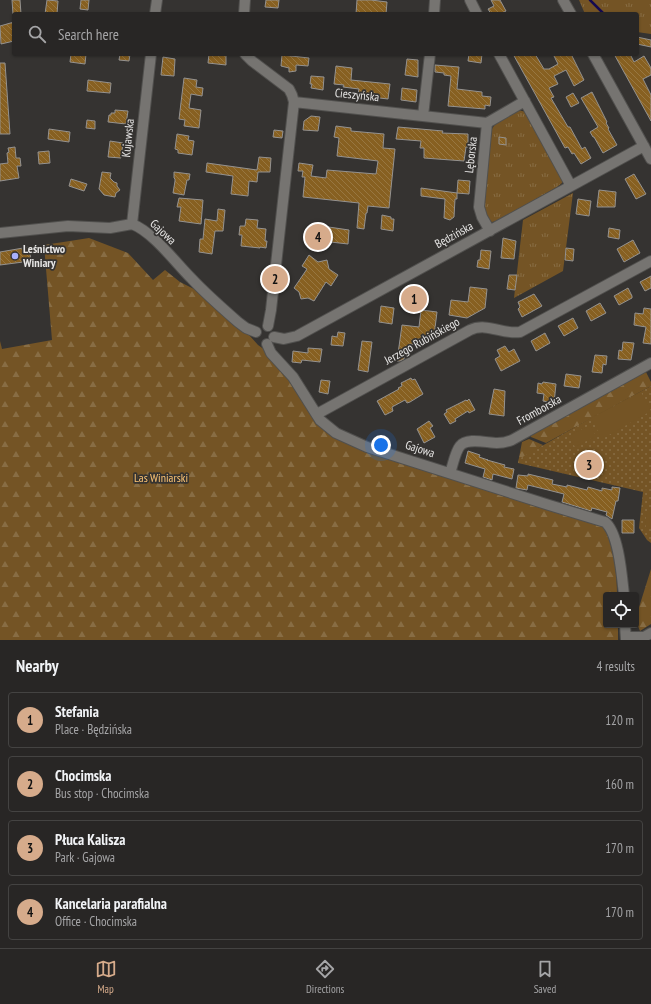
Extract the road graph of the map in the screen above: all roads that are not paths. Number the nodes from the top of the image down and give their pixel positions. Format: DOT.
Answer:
graph roads {
  1 [pos="157,0"];
  2 [pos="245,0"];
  3 [pos="436,0"];
  4 [pos="470,0"];
  5 [pos="563,0"];
  6 [pos="155,12"];
  7 [pos="244,12"];
  8 [pos="434,12"];
  9 [pos="476,12"];
  10 [pos="570,12"];
  11 [pos="151,56"];
  12 [pos="248,56"];
  13 [pos="430,56"];
  14 [pos="500,56"];
  15 [pos="594,56"];
  16 [pos="525,101"];
  17 [pos="294,102"];
  18 [pos="423,116"];
  19 [pos="487,123"];
  20 [pos="644,146"];
  21 [pos="651,159"];
  22 [pos="571,186"];
  23 [pos="132,224"];
  24 [pos="490,231"];
  25 [pos="0,233"];
  26 [pos="651,261"];
  27 [pos="268,326"];
  28 [pos="256,332"];
  29 [pos="271,340"];
  30 [pos="651,363"];
  31 [pos="317,414"];
  32 [pos="450,473"];
  33 [pos="624,592"];
  34 [pos="625,628"];
  35 [pos="651,633"];
  36 [pos="626,638"];
  1 -- 6 [label="street"];
  2 -- 7 [label="street"];
  3 -- 8 [label="street"];
  4 -- 9 [label="street"];
  5 -- 10 [label="street"];
  11 -- 23 [label="street, Kujawska"];
  12 -- 17 [label="street"];
  13 -- 18 [label="street"];
  14 -- 16 [label="street"];
  15 -- 20 [label="street"];
  16 -- 19 [label="street, Lęborska"];
  16 -- 22 [label="street"];
  17 -- 18 [label="street, Cieszyńska"];
  17 -- 27 [label="street"];
  18 -- 19 [label="street, Cieszyńska"];
  19 -- 24 [label="street, Lęborska"];
  20 -- 21 [label="street"];
  20 -- 22 [label="street, Będzińska"];
  22 -- 24 [label="street, Będzińska"];
  23 -- 25 [label="street, Gajowa"];
  23 -- 28 [label="street, Gajowa"];
  24 -- 29 [label="street, Będzińska"];
  26 -- 31 [label="street, Jerzego Rubińskiego"];
  27 -- 28 [label="street"];
  27 -- 29 [label="street"];
  28 -- 29 [label="street"];
  29 -- 31 [label="street, Gajowa"];
  30 -- 32 [label="street, Fromborska"];
  31 -- 32 [label="street, Gajowa"];
  32 -- 33 [label="street, Gajowa"];
  34 -- 36 [label="street"];
  35 -- 36 [label="street"];
}
